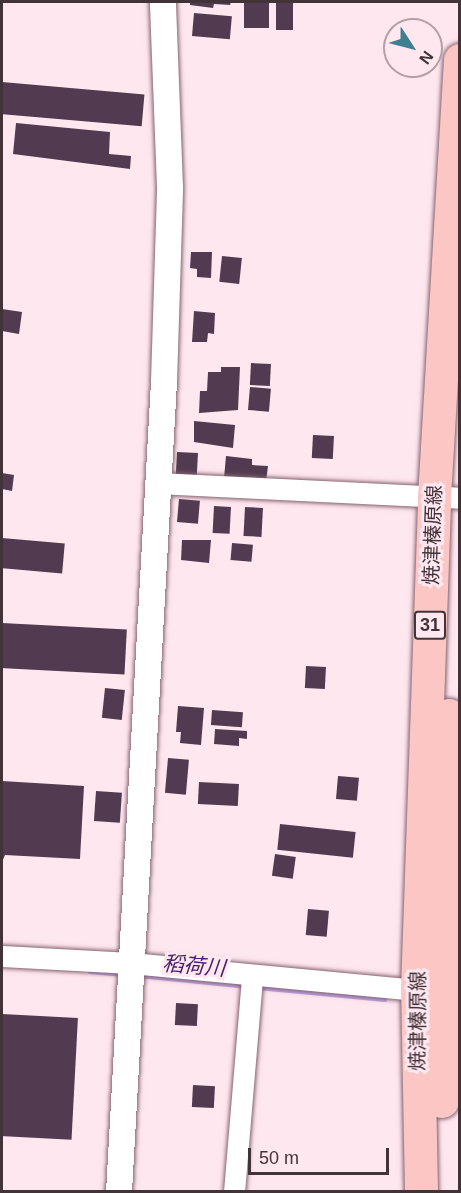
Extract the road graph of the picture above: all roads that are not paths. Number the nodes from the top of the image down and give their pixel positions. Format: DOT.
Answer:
graph roads {
  1 [pos="163,2"];
  2 [pos="459,60"];
  3 [pos="459,410"];
  4 [pos="158,483"];
  5 [pos="449,498"];
  6 [pos="2,956"];
  7 [pos="131,968"];
  8 [pos="252,977"];
  9 [pos="440,993"];
  10 [pos="119,1191"];
  11 [pos="234,1191"];
  12 [pos="421,1191"];
  13 [pos="443,1191"];
  1 -- 4 [label="street"];
  2 -- 5 [label="main road, 焼津榛原線 / 31"];
  3 -- 5 [label="main road, 焼津榛原線 / 31"];
  4 -- 5 [label="street"];
  4 -- 7 [label="street"];
  5 -- 9 [label="main road, 焼津榛原線 / 31"];
  6 -- 7 [label="street"];
  7 -- 8 [label="street"];
  7 -- 10 [label="street"];
  8 -- 9 [label="street"];
  8 -- 11 [label="street"];
  9 -- 12 [label="main road, 焼津榛原線 / 31"];
  9 -- 13 [label="main road, 焼津榛原線 / 31"];
}
